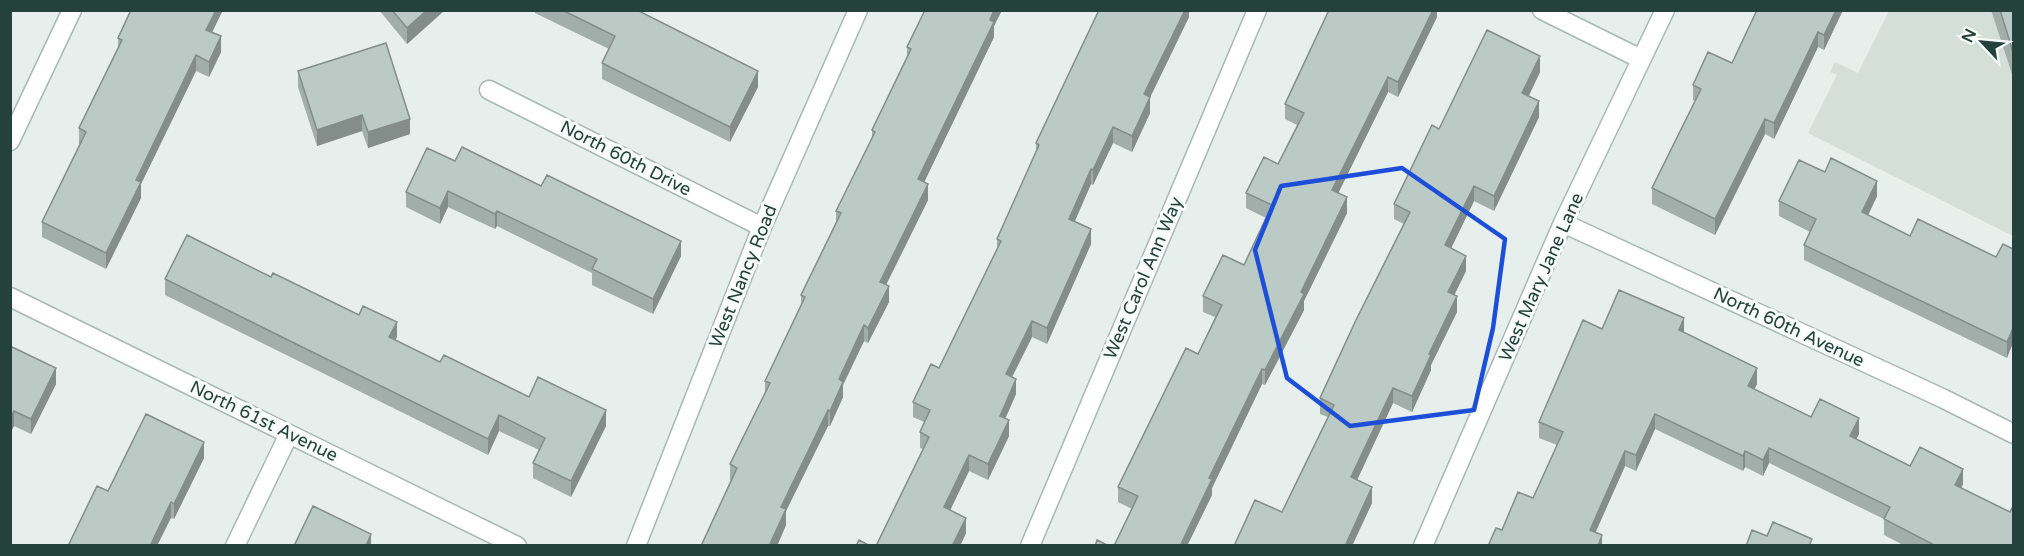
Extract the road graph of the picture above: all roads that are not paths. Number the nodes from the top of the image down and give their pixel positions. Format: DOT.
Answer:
graph roads {
  1 [pos="72,10"];
  2 [pos="858,10"];
  3 [pos="1257,10"];
  4 [pos="1542,10"];
  5 [pos="1665,10"];
  6 [pos="1641,59"];
  7 [pos="489,90"];
  8 [pos="10,141"];
  9 [pos="1563,223"];
  10 [pos="762,227"];
  11 [pos="10,297"];
  12 [pos="289,434"];
  13 [pos="2013,434"];
  14 [pos="235,546"];
  15 [pos="517,546"];
  16 [pos="636,546"];
  17 [pos="1030,546"];
  18 [pos="1423,546"];
  1 -- 8 [label="street"];
  2 -- 10 [label="street, West Nancy Road"];
  3 -- 17 [label="street, West Carol Ann Way"];
  4 -- 6 [label="street"];
  5 -- 6 [label="street, West Mary Jane Lane"];
  6 -- 9 [label="street, West Mary Jane Lane"];
  7 -- 10 [label="street, North 60th Drive"];
  9 -- 13 [label="street, North 60th Avenue"];
  9 -- 18 [label="street, West Mary Jane Lane"];
  10 -- 16 [label="street, West Nancy Road"];
  11 -- 12 [label="street, North 61st Avenue"];
  12 -- 14 [label="street"];
  12 -- 15 [label="street, North 61st Avenue"];
}
